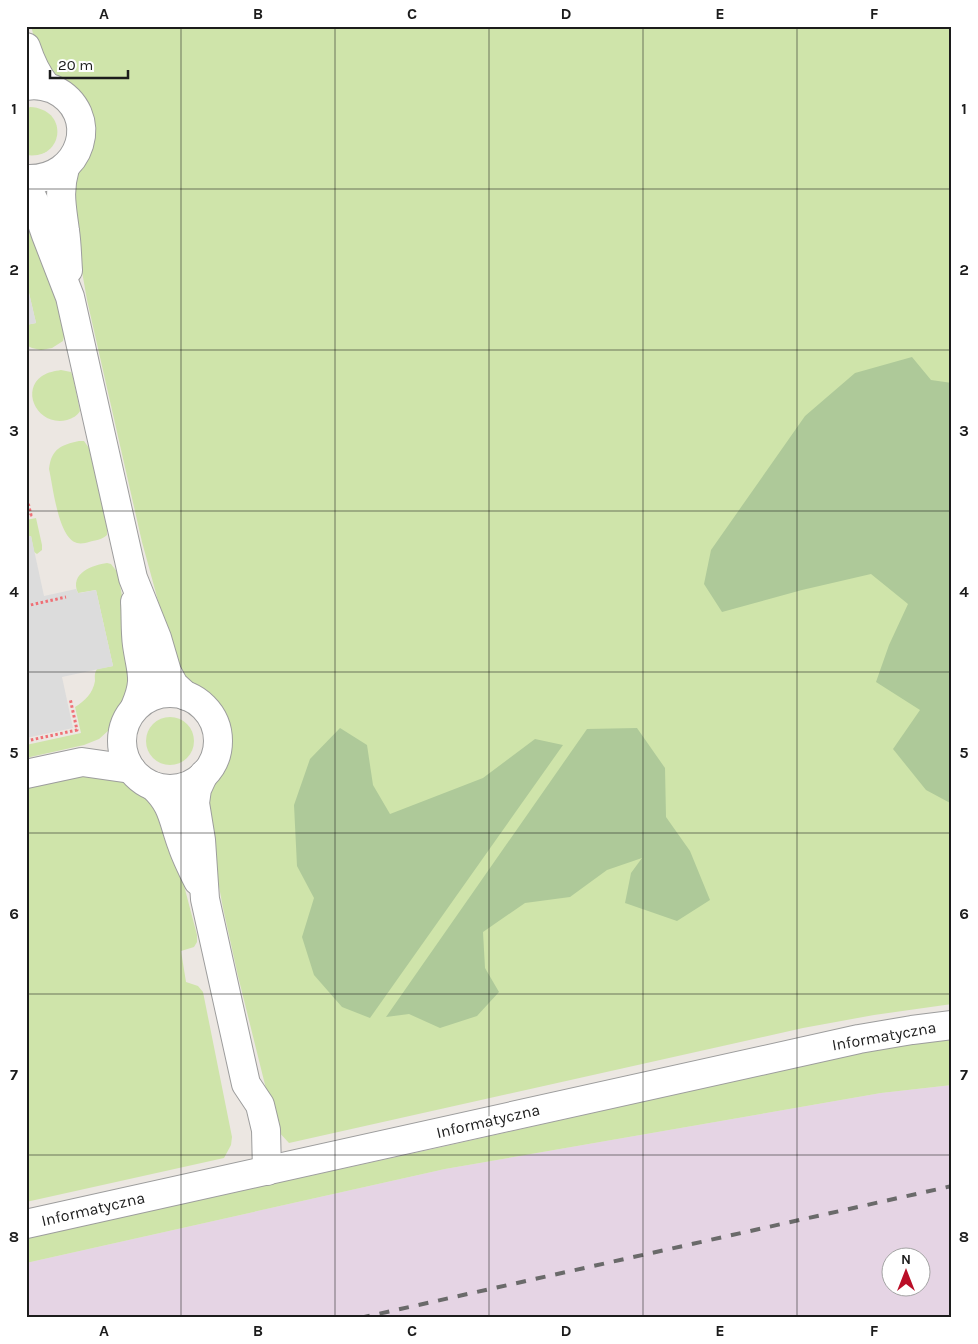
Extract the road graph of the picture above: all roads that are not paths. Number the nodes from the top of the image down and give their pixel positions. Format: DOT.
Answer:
graph roads {
  1 [pos="26,47"];
  2 [pos="36,86"];
  3 [pos="65,168"];
  4 [pos="26,179"];
  5 [pos="26,185"];
  6 [pos="70,297"];
  7 [pos="133,578"];
  8 [pos="186,696"];
  9 [pos="135,707"];
  10 [pos="123,731"];
  11 [pos="82,762"];
  12 [pos="131,769"];
  13 [pos="26,774"];
  14 [pos="204,774"];
  15 [pos="153,786"];
  16 [pos="205,899"];
  17 [pos="952,1025"];
  18 [pos="267,1171"];
  19 [pos="26,1224"];
  1 -- 2 [label="street"];
  2 -- 3 [label="street"];
  3 -- 4 [label="street"];
  3 -- 6 [label="street"];
  5 -- 6 [label="street"];
  6 -- 7 [label="street"];
  7 -- 8 [label="street"];
  7 -- 9 [label="street"];
  8 -- 9 [label="street"];
  8 -- 14 [label="street"];
  9 -- 10 [label="street"];
  10 -- 11 [label="street"];
  10 -- 12 [label="street"];
  11 -- 12 [label="street"];
  11 -- 13 [label="street"];
  12 -- 15 [label="street"];
  14 -- 15 [label="street"];
  14 -- 16 [label="street"];
  15 -- 16 [label="street"];
  16 -- 18 [label="street"];
  17 -- 18 [label="street, Informatyczna"];
  18 -- 19 [label="street, Informatyczna"];
}
